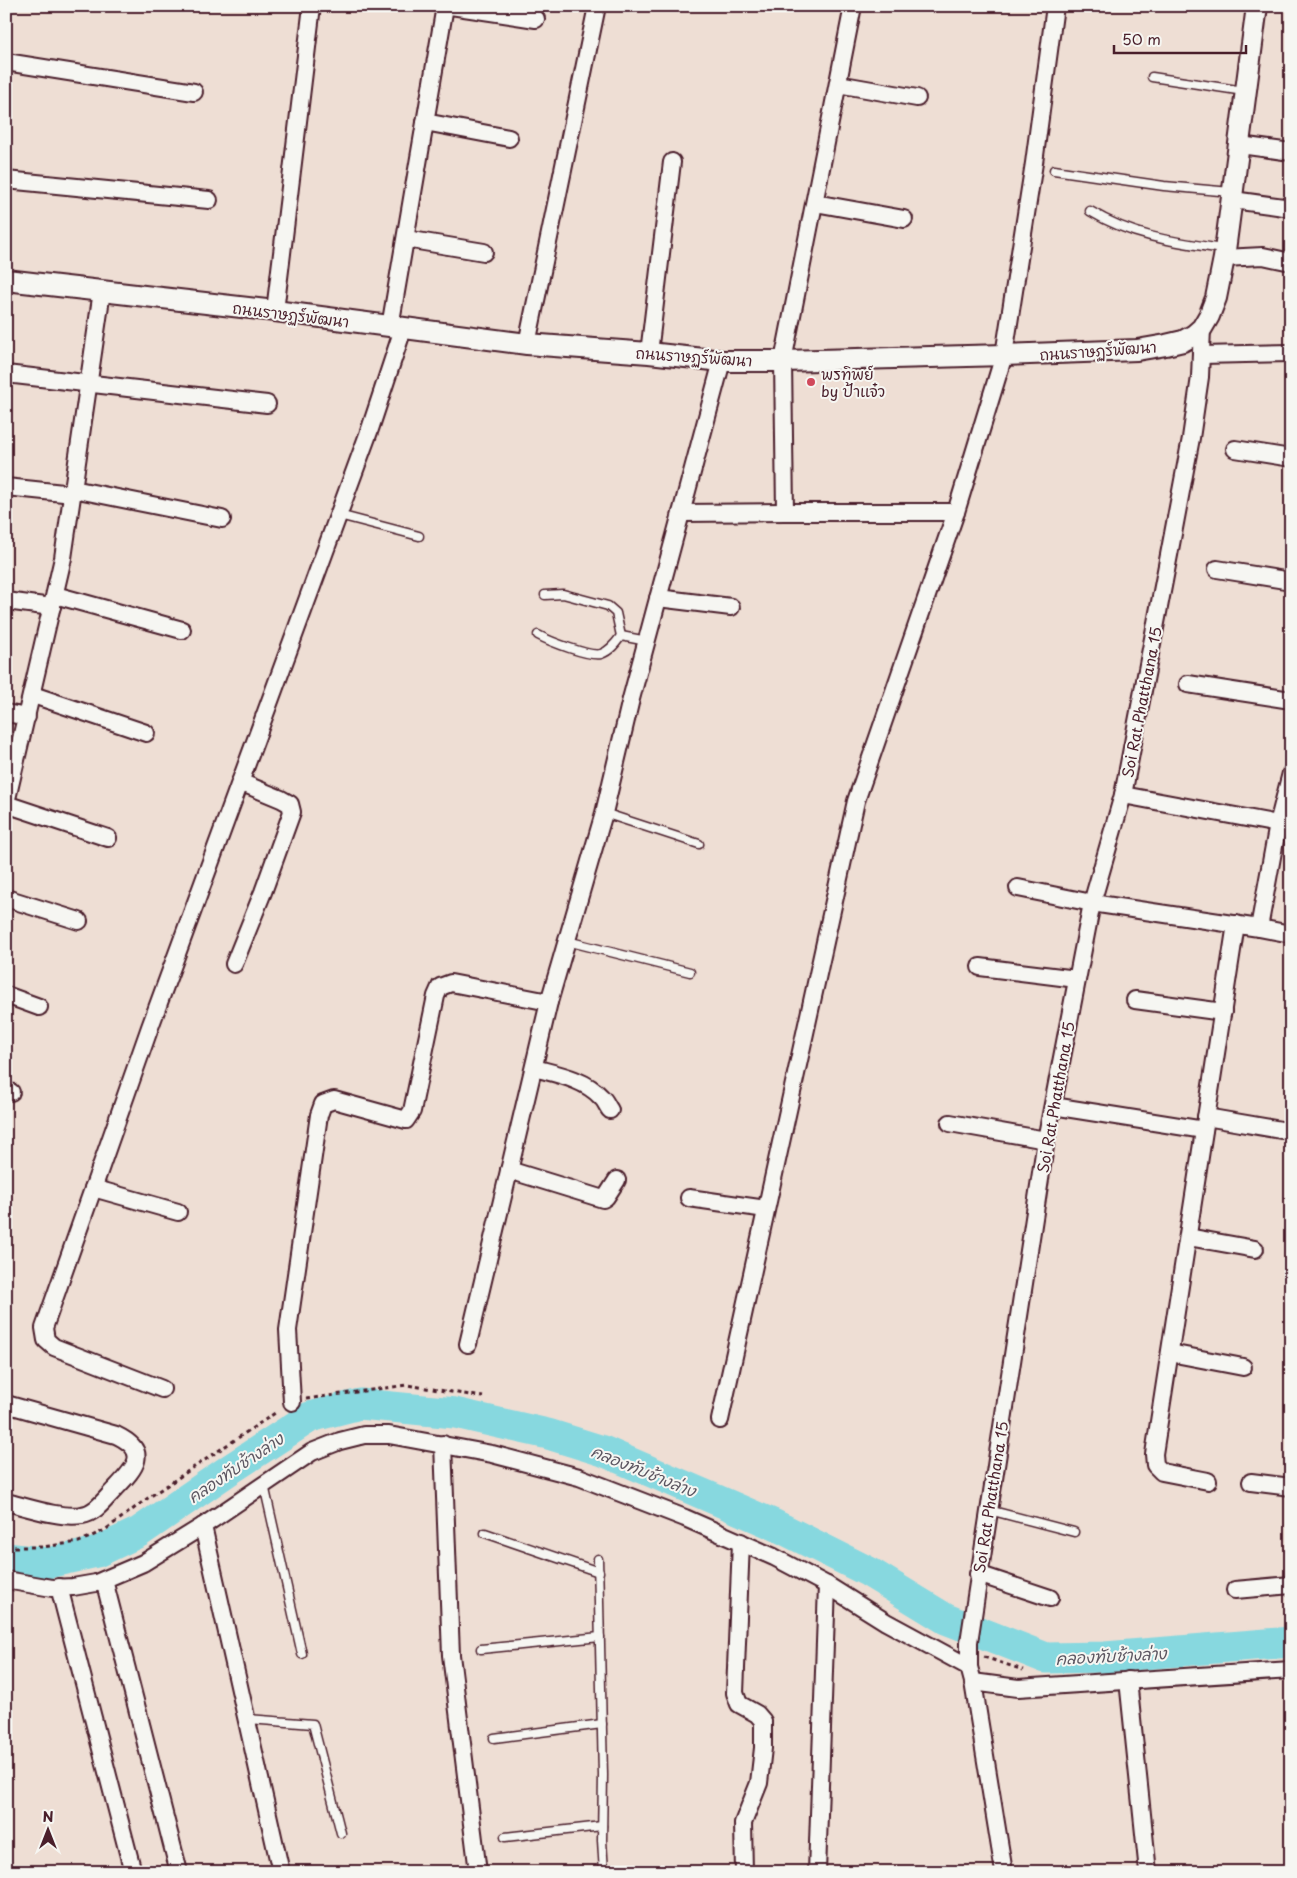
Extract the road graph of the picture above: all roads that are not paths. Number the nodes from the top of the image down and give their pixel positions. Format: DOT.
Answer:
graph roads {
  1 [pos="312,6"];
  2 [pos="445,6"];
  3 [pos="451,6"];
  4 [pos="597,6"];
  5 [pos="853,6"];
  6 [pos="1055,6"];
  7 [pos="1257,6"];
  8 [pos="536,19"];
  9 [pos="6,62"];
  10 [pos="1152,77"];
  11 [pos="838,84"];
  12 [pos="1246,91"];
  13 [pos="194,92"];
  14 [pos="917,98"];
  15 [pos="425,122"];
  16 [pos="509,138"];
  17 [pos="1240,145"];
  18 [pos="1291,152"];
  19 [pos="672,162"];
  20 [pos="1054,170"];
  21 [pos="6,180"];
  22 [pos="1233,196"];
  23 [pos="209,200"];
  24 [pos="814,203"];
  25 [pos="1291,208"];
  26 [pos="1090,211"];
  27 [pos="904,219"];
  28 [pos="406,239"];
  29 [pos="484,252"];
  30 [pos="1225,254"];
  31 [pos="1291,262"];
  32 [pos="6,280"];
  33 [pos="102,291"];
  34 [pos="275,311"];
  35 [pos="396,328"];
  36 [pos="1202,328"];
  37 [pos="527,344"];
  38 [pos="649,352"];
  39 [pos="1291,353"];
  40 [pos="1004,355"];
  41 [pos="1202,355"];
  42 [pos="722,361"];
  43 [pos="783,361"];
  44 [pos="6,374"];
  45 [pos="88,382"];
  46 [pos="267,404"];
  47 [pos="1235,449"];
  48 [pos="1291,458"];
  49 [pos="6,487"];
  50 [pos="73,492"];
  51 [pos="785,512"];
  52 [pos="956,512"];
  53 [pos="681,514"];
  54 [pos="339,515"];
  55 [pos="222,519"];
  56 [pos="419,536"];
  57 [pos="1217,569"];
  58 [pos="1291,581"];
  59 [pos="545,595"];
  60 [pos="658,598"];
  61 [pos="6,601"];
  62 [pos="53,601"];
  63 [pos="731,607"];
  64 [pos="182,630"];
  65 [pos="538,635"];
  66 [pos="621,636"];
  67 [pos="647,641"];
  68 [pos="1188,684"];
  69 [pos="33,695"];
  70 [pos="1291,700"];
  71 [pos="6,713"];
  72 [pos="27,717"];
  73 [pos="146,733"];
  74 [pos="1291,773"];
  75 [pos="240,782"];
  76 [pos="1123,795"];
  77 [pos="6,804"];
  78 [pos="604,813"];
  79 [pos="1278,824"];
  80 [pos="108,838"];
  81 [pos="700,844"];
  82 [pos="1018,888"];
  83 [pos="6,898"];
  84 [pos="1092,904"];
  85 [pos="79,921"];
  86 [pos="1236,924"];
  87 [pos="1259,928"];
  88 [pos="1291,934"];
  89 [pos="567,941"];
  90 [pos="234,964"];
  91 [pos="980,967"];
  92 [pos="690,972"];
  93 [pos="1077,979"];
  94 [pos="6,995"];
  95 [pos="1136,1000"];
  96 [pos="549,1002"];
  97 [pos="39,1006"];
  98 [pos="1223,1012"];
  99 [pos="534,1068"];
  100 [pos="1053,1106"];
  101 [pos="610,1110"];
  102 [pos="950,1123"];
  103 [pos="1205,1123"];
  104 [pos="1281,1130"];
  105 [pos="1046,1140"];
  106 [pos="509,1170"];
  107 [pos="617,1180"];
  108 [pos="93,1188"];
  109 [pos="689,1198"];
  110 [pos="766,1209"];
  111 [pos="178,1212"];
  112 [pos="1188,1237"];
  113 [pos="1255,1249"];
  114 [pos="468,1344"];
  115 [pos="1170,1353"];
  116 [pos="1243,1368"];
  117 [pos="162,1390"];
  118 [pos="292,1402"];
  119 [pos="6,1404"];
  120 [pos="720,1420"];
  121 [pos="443,1444"];
  122 [pos="1208,1480"];
  123 [pos="1251,1482"];
  124 [pos="264,1485"];
  125 [pos="1291,1487"];
  126 [pos="6,1502"];
  127 [pos="988,1510"];
  128 [pos="203,1526"];
  129 [pos="1074,1532"];
  130 [pos="485,1533"];
  131 [pos="741,1542"];
  132 [pos="598,1559"];
  133 [pos="599,1572"];
  134 [pos="978,1574"];
  135 [pos="6,1580"];
  136 [pos="104,1580"];
  137 [pos="827,1585"];
  138 [pos="1291,1585"];
  139 [pos="59,1587"];
  140 [pos="1235,1590"];
  141 [pos="1050,1598"];
  142 [pos="600,1637"];
  143 [pos="481,1649"];
  144 [pos="302,1654"];
  145 [pos="1291,1670"];
  146 [pos="971,1674"];
  147 [pos="1128,1680"];
  148 [pos="247,1719"];
  149 [pos="602,1724"];
  150 [pos="494,1738"];
  151 [pos="602,1826"];
  152 [pos="341,1833"];
  153 [pos="505,1837"];
  154 [pos="133,1872"];
  155 [pos="179,1872"];
  156 [pos="281,1872"];
  157 [pos="478,1872"];
  158 [pos="604,1872"];
  159 [pos="744,1872"];
  160 [pos="818,1872"];
  161 [pos="1004,1872"];
  162 [pos="1148,1872"];
  1 -- 34 [label="street"];
  2 -- 15 [label="street"];
  3 -- 8 [label="street"];
  4 -- 37 [label="street"];
  5 -- 11 [label="street"];
  6 -- 40 [label="street"];
  7 -- 12 [label="street"];
  9 -- 13 [label="street"];
  10 -- 12 [label="lane"];
  11 -- 14 [label="street"];
  11 -- 24 [label="street"];
  12 -- 17 [label="street"];
  15 -- 16 [label="street"];
  15 -- 28 [label="street"];
  17 -- 18 [label="street"];
  17 -- 22 [label="street"];
  19 -- 38 [label="street"];
  20 -- 22 [label="lane"];
  21 -- 23 [label="street"];
  22 -- 25 [label="street"];
  22 -- 30 [label="street"];
  24 -- 27 [label="street"];
  24 -- 43 [label="street"];
  26 -- 30 [label="lane"];
  28 -- 29 [label="street"];
  28 -- 35 [label="street"];
  30 -- 31 [label="street"];
  30 -- 36 [label="street"];
  32 -- 33 [label="street, ถนนราษฏร์พัฒนา"];
  33 -- 34 [label="street, ถนนราษฏร์พัฒนา"];
  33 -- 45 [label="street"];
  34 -- 35 [label="street, ถนนราษฏร์พัฒนา"];
  35 -- 37 [label="street, ถนนราษฏร์พัฒนา"];
  35 -- 54 [label="street"];
  36 -- 40 [label="street, ถนนราษฏร์พัฒนา"];
  36 -- 41 [label="street, Soi Rat Phatthana 15"];
  37 -- 38 [label="street, ถนนราษฏร์พัฒนา"];
  38 -- 42 [label="street, ถนนราษฏร์พัฒนา"];
  39 -- 41 [label="street"];
  40 -- 43 [label="street, ถนนราษฏร์พัฒนา"];
  40 -- 52 [label="street"];
  41 -- 76 [label="street, Soi Rat Phatthana 15"];
  42 -- 43 [label="street, ถนนราษฏร์พัฒนา"];
  42 -- 53 [label="street"];
  43 -- 51 [label="street"];
  44 -- 45 [label="street"];
  45 -- 46 [label="street"];
  45 -- 50 [label="street"];
  47 -- 48 [label="street"];
  49 -- 50 [label="street"];
  50 -- 55 [label="street"];
  50 -- 62 [label="street"];
  51 -- 52 [label="street"];
  51 -- 53 [label="street"];
  52 -- 110 [label="street"];
  53 -- 60 [label="street"];
  54 -- 56 [label="lane"];
  54 -- 75 [label="street"];
  57 -- 58 [label="street"];
  59 -- 66 [label="lane"];
  60 -- 63 [label="street"];
  60 -- 67 [label="street"];
  61 -- 62 [label="street"];
  62 -- 64 [label="street"];
  62 -- 69 [label="street"];
  65 -- 66 [label="lane"];
  66 -- 67 [label="lane"];
  67 -- 78 [label="street"];
  68 -- 70 [label="street"];
  69 -- 72 [label="street"];
  69 -- 73 [label="street"];
  71 -- 72 [label="street"];
  72 -- 77 [label="street"];
  74 -- 79 [label="street"];
  75 -- 90 [label="street"];
  75 -- 108 [label="street"];
  76 -- 79 [label="street"];
  76 -- 84 [label="street, Soi Rat Phatthana 15"];
  77 -- 80 [label="street"];
  78 -- 81 [label="lane"];
  78 -- 89 [label="street"];
  79 -- 87 [label="street"];
  82 -- 84 [label="street"];
  83 -- 85 [label="street"];
  84 -- 86 [label="street"];
  84 -- 93 [label="street, Soi Rat Phatthana 15"];
  86 -- 87 [label="street"];
  86 -- 98 [label="street"];
  87 -- 88 [label="street"];
  89 -- 92 [label="lane"];
  89 -- 96 [label="street"];
  91 -- 93 [label="street"];
  93 -- 100 [label="street, Soi Rat Phatthana 15"];
  94 -- 97 [label="street"];
  95 -- 98 [label="street"];
  96 -- 99 [label="street"];
  96 -- 118 [label="street"];
  98 -- 103 [label="street"];
  99 -- 101 [label="street"];
  99 -- 106 [label="street"];
  100 -- 103 [label="street"];
  100 -- 105 [label="street, Soi Rat Phatthana 15"];
  102 -- 105 [label="street"];
  103 -- 104 [label="street"];
  103 -- 112 [label="street"];
  105 -- 127 [label="street, Soi Rat Phatthana 15"];
  106 -- 107 [label="street"];
  106 -- 114 [label="street"];
  108 -- 111 [label="street"];
  108 -- 117 [label="street"];
  109 -- 110 [label="street"];
  110 -- 120 [label="street"];
  112 -- 113 [label="street"];
  112 -- 115 [label="street"];
  115 -- 116 [label="street"];
  115 -- 122 [label="street"];
  119 -- 126 [label="street"];
  121 -- 124 [label="street"];
  121 -- 131 [label="street"];
  121 -- 157 [label="street"];
  123 -- 125 [label="street"];
  124 -- 128 [label="street"];
  124 -- 144 [label="lane"];
  127 -- 129 [label="lane"];
  127 -- 134 [label="street, Soi Rat Phatthana 15"];
  128 -- 136 [label="street"];
  128 -- 148 [label="street"];
  130 -- 133 [label="lane"];
  131 -- 137 [label="street"];
  131 -- 159 [label="street"];
  132 -- 133 [label="lane"];
  133 -- 142 [label="lane"];
  134 -- 141 [label="street"];
  134 -- 146 [label="street, Soi Rat Phatthana 15"];
  135 -- 139 [label="street"];
  136 -- 139 [label="street"];
  136 -- 155 [label="street"];
  137 -- 146 [label="street"];
  137 -- 160 [label="street"];
  138 -- 140 [label="street"];
  139 -- 154 [label="street"];
  142 -- 143 [label="lane"];
  142 -- 149 [label="lane"];
  145 -- 147 [label="street"];
  146 -- 147 [label="street"];
  146 -- 161 [label="street, Soi Rat Phatthana 15"];
  147 -- 162 [label="street"];
  148 -- 152 [label="lane"];
  148 -- 156 [label="street"];
  149 -- 150 [label="lane"];
  149 -- 151 [label="lane"];
  151 -- 153 [label="lane"];
  151 -- 158 [label="lane"];
}
